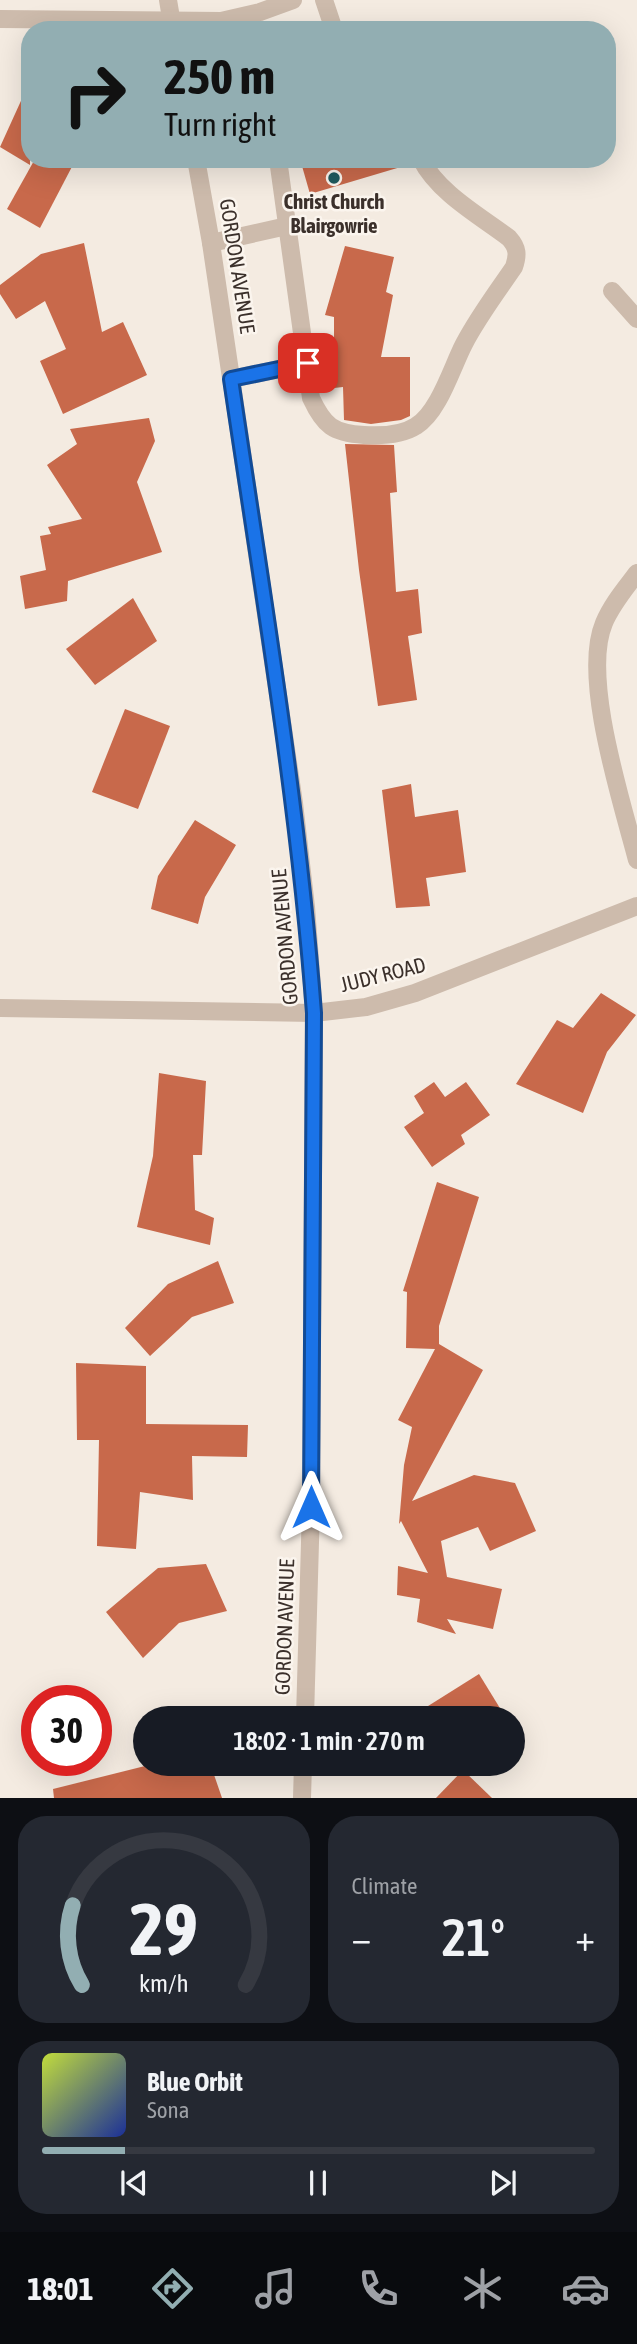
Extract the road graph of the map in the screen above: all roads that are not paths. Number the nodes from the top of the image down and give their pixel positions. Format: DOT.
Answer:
graph roads {
  1 [pos="168,0"];
  2 [pos="293,0"];
  3 [pos="324,0"];
  4 [pos="0,19"];
  5 [pos="57,21"];
  6 [pos="171,21"];
  7 [pos="221,21"];
  8 [pos="331,21"];
  9 [pos="198,168"];
  10 [pos="279,168"];
  11 [pos="426,168"];
  12 [pos="287,226"];
  13 [pos="211,243"];
  14 [pos="612,291"];
  15 [pos="637,319"];
  16 [pos="308,363"];
  17 [pos="231,379"];
  18 [pos="637,573"];
  19 [pos="637,860"];
  20 [pos="637,906"];
  21 [pos="0,1008"];
  22 [pos="314,1013"];
  23 [pos="305,1706"];
  24 [pos="303,1776"];
  25 [pos="302,1798"];
  1 -- 6 [label="street"];
  2 -- 7 [label="street"];
  3 -- 8 [label="street"];
  4 -- 5 [label="street"];
  9 -- 13 [label="street, GORDON AVENUE"];
  10 -- 12 [label="street"];
  11 -- 16 [label="street"];
  12 -- 13 [label="street"];
  12 -- 16 [label="street"];
  13 -- 17 [label="street, GORDON AVENUE"];
  14 -- 15 [label="street"];
  16 -- 17 [label="street"];
  17 -- 22 [label="street, GORDON AVENUE"];
  18 -- 19 [label="street"];
  20 -- 22 [label="street, JUDY ROAD"];
  21 -- 22 [label="street, JUDY ROAD"];
  22 -- 23 [label="street, GORDON AVENUE"];
  24 -- 25 [label="street"];
}
